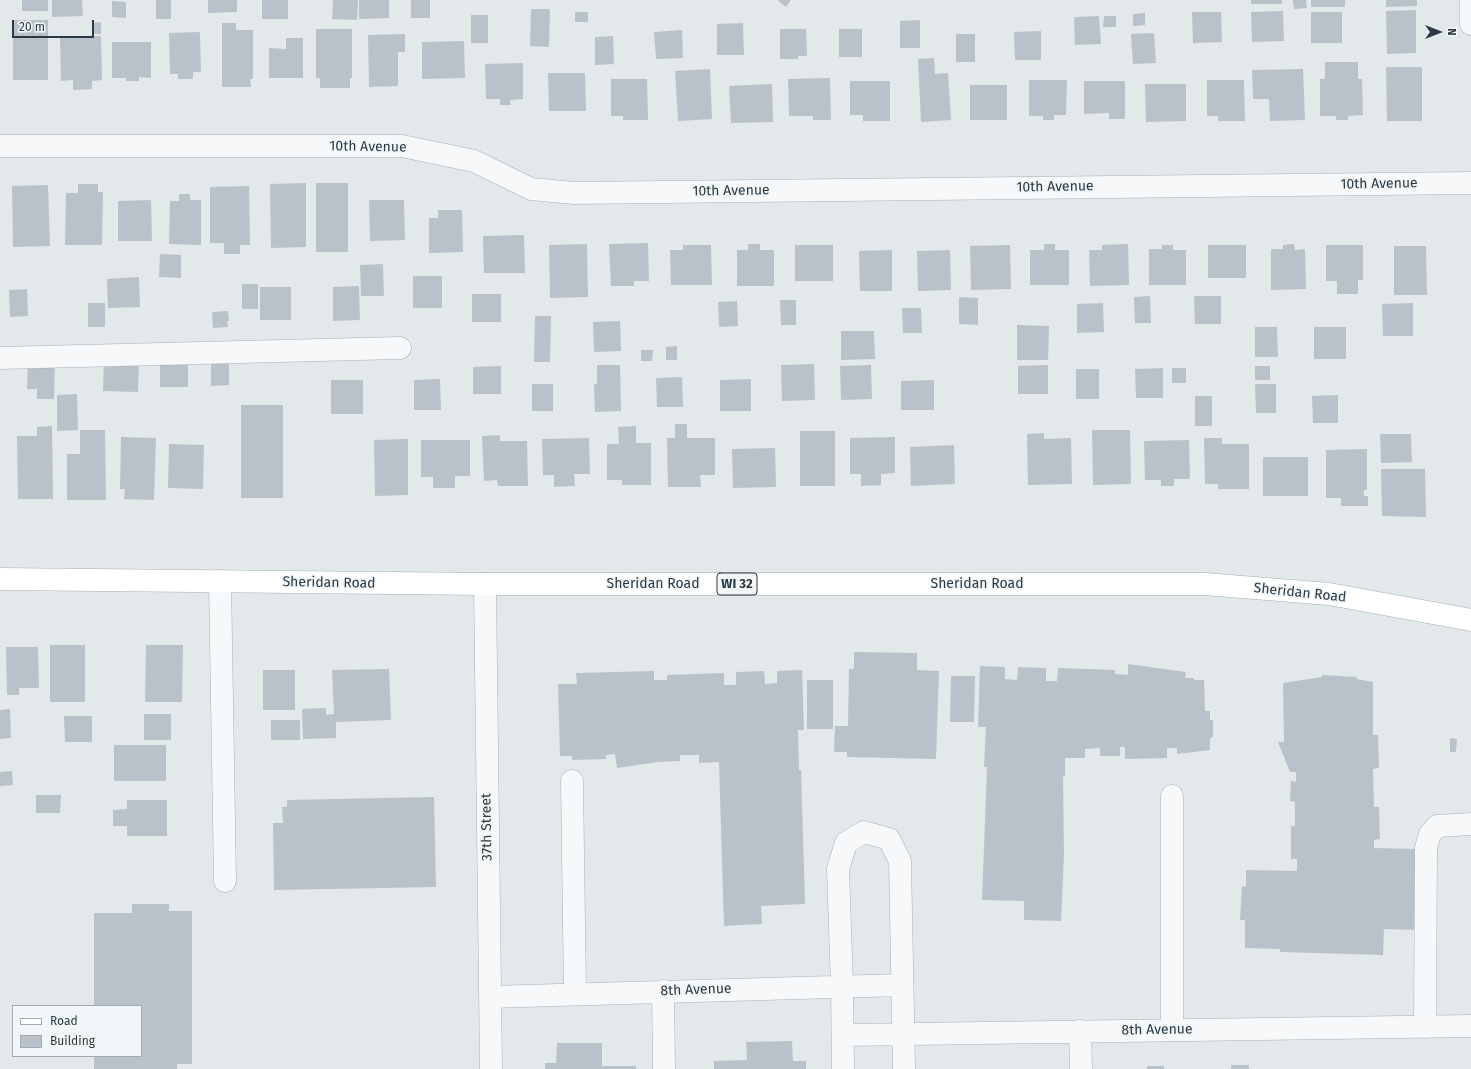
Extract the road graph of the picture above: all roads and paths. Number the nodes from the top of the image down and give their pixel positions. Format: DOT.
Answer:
graph roads {
  1 [pos="1471,0"];
  2 [pos="1471,24"];
  3 [pos="0,146"];
  4 [pos="1471,183"];
  5 [pos="400,348"];
  6 [pos="0,358"];
  7 [pos="0,579"];
  8 [pos="220,581"];
  9 [pos="485,584"];
  10 [pos="1471,620"];
  11 [pos="572,781"];
  12 [pos="1172,796"];
  13 [pos="1471,824"];
  14 [pos="225,881"];
  15 [pos="902,985"];
  16 [pos="842,986"];
  17 [pos="663,991"];
  18 [pos="575,994"];
  19 [pos="490,997"];
  20 [pos="1471,1026"];
  21 [pos="1425,1027"];
  22 [pos="1172,1030"];
  23 [pos="1080,1031"];
  24 [pos="904,1033"];
  25 [pos="842,1035"];
  26 [pos="490,1069"];
  27 [pos="664,1069"];
  28 [pos="843,1069"];
  29 [pos="904,1069"];
  30 [pos="1081,1069"];
  1 -- 2 [label="street"];
  3 -- 4 [label="street, 10th Avenue"];
  5 -- 6 [label="street"];
  7 -- 8 [label="main road, Sheridan Road / WI 32"];
  8 -- 9 [label="main road, Sheridan Road / WI 32"];
  8 -- 14 [label="street"];
  9 -- 10 [label="main road, Sheridan Road / WI 32"];
  9 -- 19 [label="street, 37th Street"];
  11 -- 18 [label="street"];
  12 -- 22 [label="street"];
  13 -- 21 [label="street"];
  15 -- 16 [label="street, 8th Avenue"];
  15 -- 16 [label="street"];
  15 -- 24 [label="street"];
  16 -- 17 [label="street, 8th Avenue"];
  16 -- 25 [label="street"];
  17 -- 18 [label="street, 8th Avenue"];
  17 -- 27 [label="street"];
  18 -- 19 [label="street, 8th Avenue"];
  19 -- 26 [label="street, 37th Street"];
  20 -- 21 [label="street, 8th Avenue"];
  21 -- 22 [label="street, 8th Avenue"];
  22 -- 23 [label="street, 8th Avenue"];
  23 -- 24 [label="street, 8th Avenue"];
  23 -- 30 [label="street"];
  24 -- 25 [label="street, 8th Avenue"];
  24 -- 29 [label="street"];
  25 -- 28 [label="street"];
}
